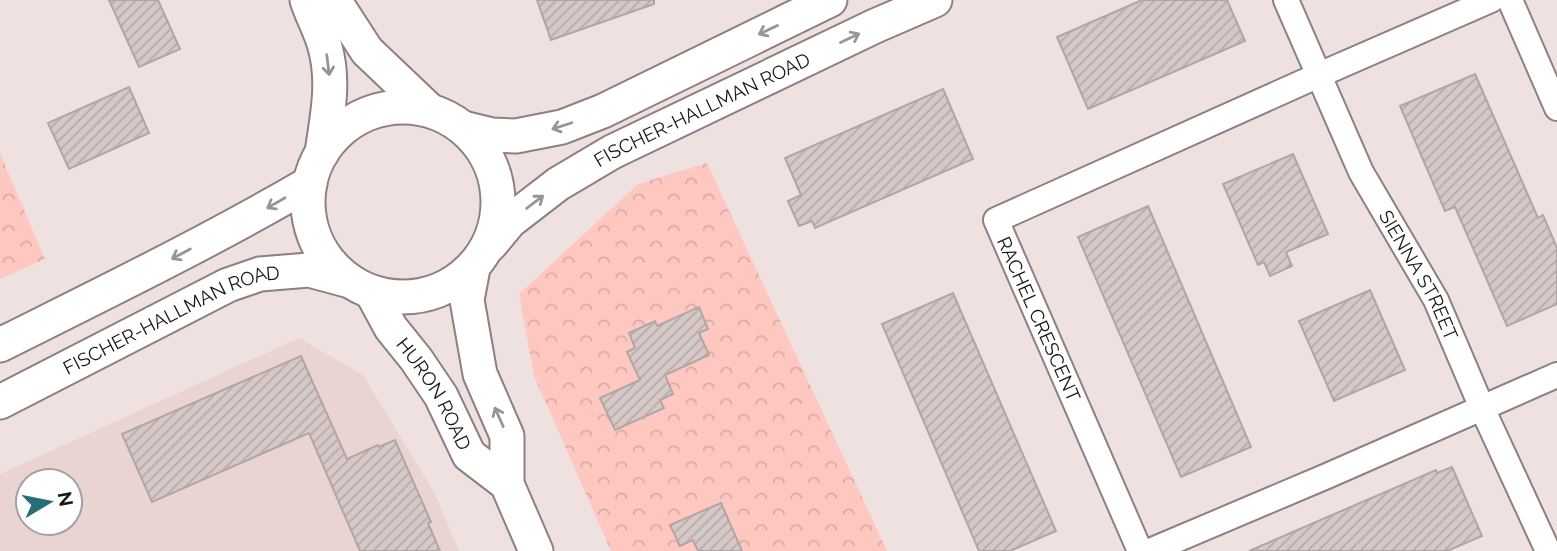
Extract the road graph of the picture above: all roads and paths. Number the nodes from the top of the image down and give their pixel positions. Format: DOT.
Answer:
graph roads {
  1 [pos="307,0"];
  2 [pos="334,0"];
  3 [pos="830,0"];
  4 [pos="935,0"];
  5 [pos="1286,0"];
  6 [pos="1491,0"];
  7 [pos="1510,0"];
  8 [pos="1319,75"];
  9 [pos="1557,108"];
  10 [pos="428,109"];
  11 [pos="463,128"];
  12 [pos="322,153"];
  13 [pos="310,183"];
  14 [pos="480,258"];
  15 [pos="361,287"];
  16 [pos="0,345"];
  17 [pos="1557,375"];
  18 [pos="0,402"];
  19 [pos="1482,408"];
  20 [pos="507,484"];
  21 [pos="536,551"];
  22 [pos="1140,551"];
  23 [pos="1150,551"];
  24 [pos="1548,551"];
  1 -- 12 [label="main road, one-way"];
  2 -- 10 [label="main road"];
  3 -- 11 [label="main road, one-way"];
  14 -- 4 [label="main road, FISCHER-HALLMAN ROAD, one-way"];
  5 -- 8 [label="street, SIENNA STREET"];
  6 -- 8 [label="street"];
  7 -- 9 [label="street"];
  8 -- 19 [label="street, SIENNA STREET"];
  8 -- 22 [label="street, RACHEL CRESCENT"];
  10 -- 11 [label="main road"];
  10 -- 12 [label="main road"];
  11 -- 14 [label="main road"];
  12 -- 13 [label="main road"];
  13 -- 15 [label="main road"];
  13 -- 16 [label="main road, one-way"];
  14 -- 15 [label="main road"];
  20 -- 14 [label="main road, HURON ROAD, one-way"];
  15 -- 18 [label="main road, FISCHER-HALLMAN ROAD"];
  15 -- 20 [label="main road, HURON ROAD"];
  17 -- 19 [label="street"];
  19 -- 23 [label="street"];
  19 -- 24 [label="street, SIENNA STREET"];
  20 -- 21 [label="main road, HURON ROAD"];
}
